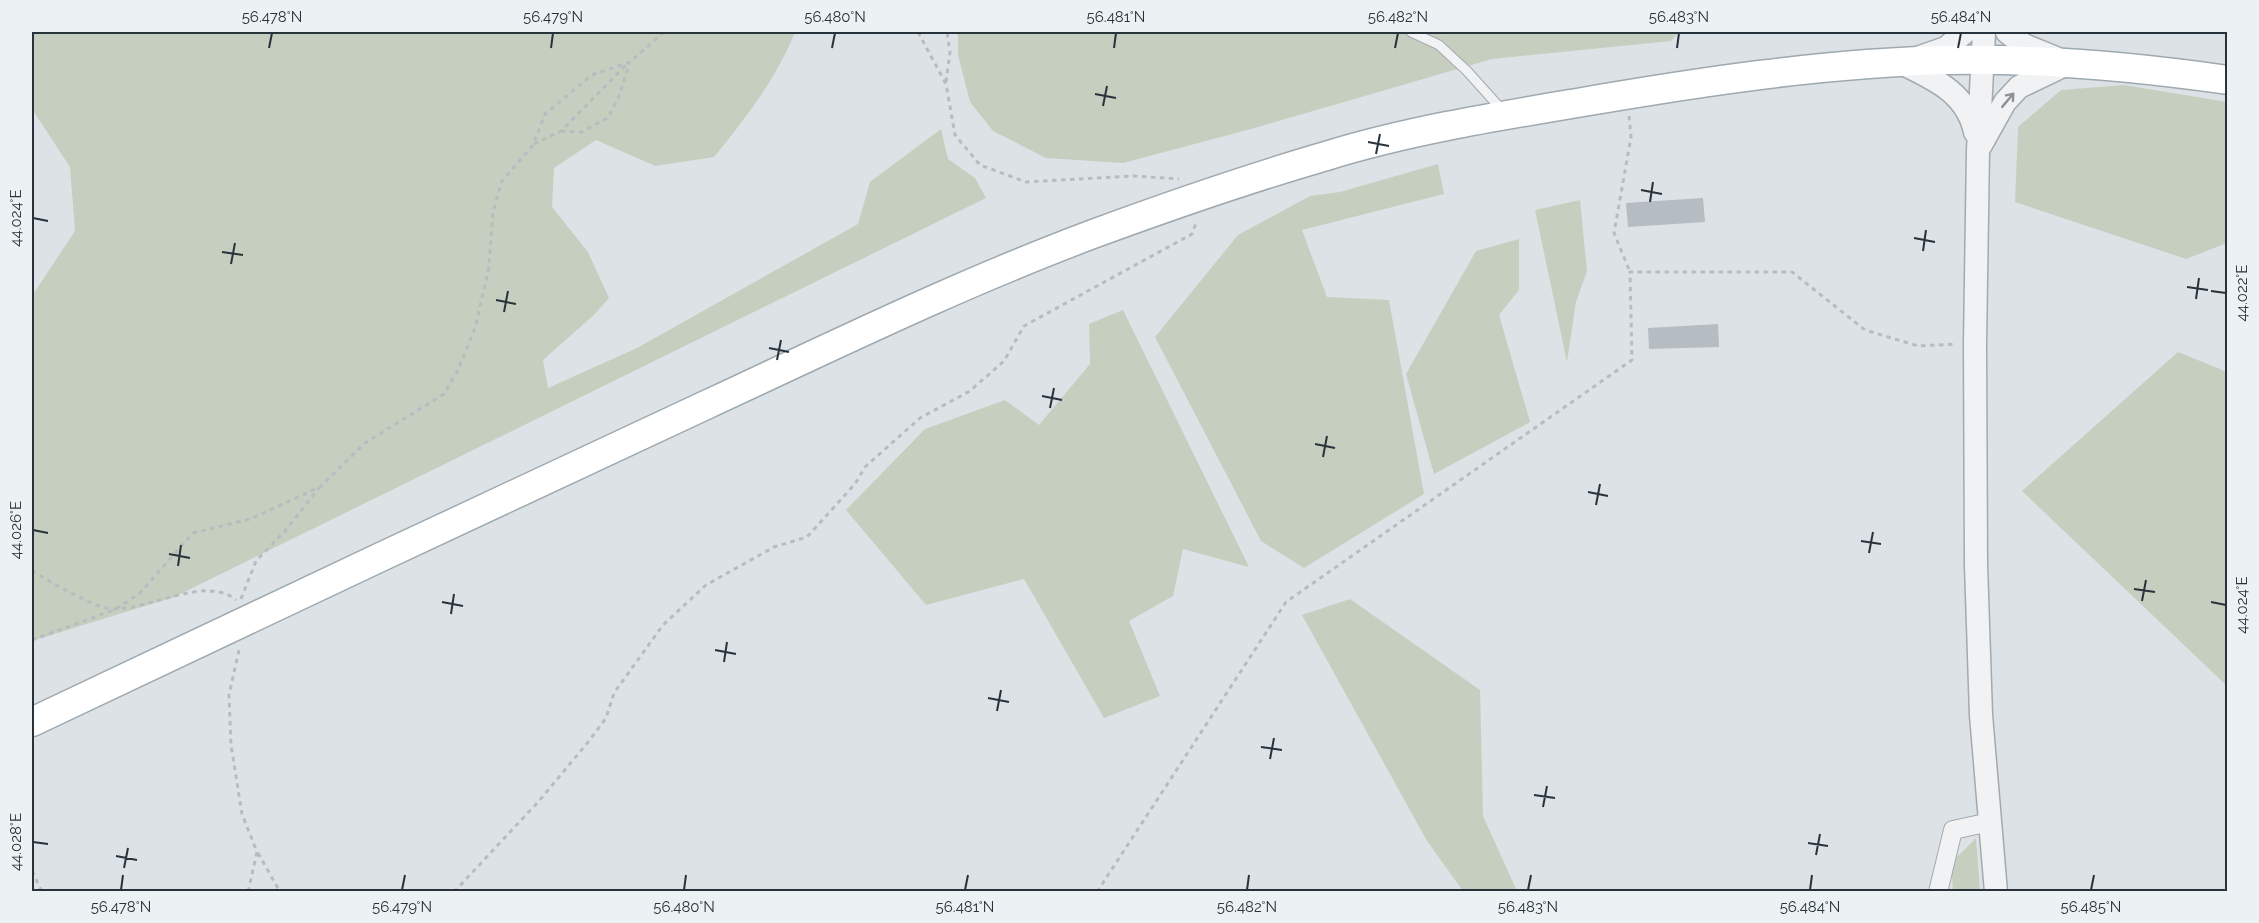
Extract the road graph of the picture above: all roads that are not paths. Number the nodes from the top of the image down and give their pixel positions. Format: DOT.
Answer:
graph roads {
  1 [pos="1411,32"];
  2 [pos="1965,32"];
  3 [pos="1984,32"];
  4 [pos="2007,32"];
  5 [pos="1982,60"];
  6 [pos="1901,63"];
  7 [pos="2068,63"];
  8 [pos="2228,80"];
  9 [pos="1505,115"];
  10 [pos="1978,150"];
  11 [pos="32,722"];
  12 [pos="1990,822"];
  13 [pos="1938,891"];
  14 [pos="1996,891"];
  1 -- 9 [label="lane"];
  2 -- 6 [label="street"];
  3 -- 5 [label="street"];
  4 -- 7 [label="street"];
  5 -- 6 [label="main road"];
  5 -- 7 [label="main road"];
  5 -- 10 [label="street"];
  6 -- 9 [label="main road"];
  6 -- 10 [label="street"];
  7 -- 8 [label="main road"];
  10 -- 7 [label="street, one-way"];
  9 -- 11 [label="main road"];
  10 -- 12 [label="street"];
  12 -- 13 [label="street"];
  12 -- 14 [label="street"];
}
